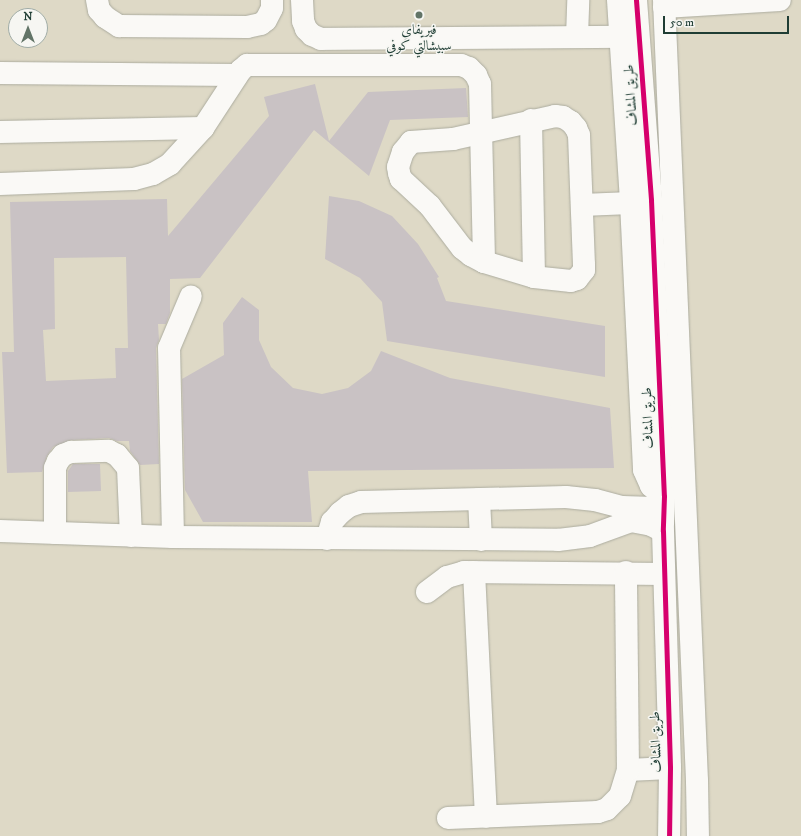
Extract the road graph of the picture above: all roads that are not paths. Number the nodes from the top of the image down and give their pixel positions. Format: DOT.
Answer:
graph roads {
  1 [pos="97,0"];
  2 [pos="272,0"];
  3 [pos="302,0"];
  4 [pos="578,0"];
  5 [pos="618,0"];
  6 [pos="636,0"];
  7 [pos="780,0"];
  8 [pos="664,3"];
  9 [pos="577,37"];
  10 [pos="619,37"];
  11 [pos="0,73"];
  12 [pos="238,74"];
  13 [pos="531,120"];
  14 [pos="202,128"];
  15 [pos="0,132"];
  16 [pos="481,134"];
  17 [pos="0,184"];
  18 [pos="631,203"];
  19 [pos="582,205"];
  20 [pos="484,262"];
  21 [pos="534,277"];
  22 [pos="191,296"];
  23 [pos="479,499"];
  24 [pos="664,501"];
  25 [pos="0,531"];
  26 [pos="663,531"];
  27 [pos="55,533"];
  28 [pos="131,536"];
  29 [pos="173,536"];
  30 [pos="327,539"];
  31 [pos="481,540"];
  32 [pos="474,572"];
  33 [pos="626,572"];
  34 [pos="664,574"];
  35 [pos="427,592"];
  36 [pos="670,768"];
  37 [pos="628,770"];
  38 [pos="486,816"];
  39 [pos="448,818"];
  40 [pos="668,836"];
  41 [pos="698,836"];
  1 -- 2 [label="street"];
  3 -- 9 [label="street"];
  4 -- 9 [label="street"];
  5 -- 10 [label="street, طريق المشاف"];
  6 -- 24 [label="street, طريق المشاف"];
  7 -- 8 [label="street"];
  8 -- 41 [label="street"];
  9 -- 10 [label="street"];
  10 -- 18 [label="street, طريق المشاف"];
  11 -- 12 [label="street"];
  12 -- 14 [label="street"];
  12 -- 16 [label="street"];
  13 -- 16 [label="street"];
  13 -- 19 [label="street"];
  13 -- 21 [label="street"];
  14 -- 15 [label="street"];
  14 -- 17 [label="street"];
  16 -- 20 [label="street"];
  16 -- 20 [label="street"];
  18 -- 19 [label="street"];
  18 -- 24 [label="street, طريق المشاف"];
  19 -- 21 [label="street"];
  20 -- 21 [label="street"];
  22 -- 29 [label="street"];
  23 -- 24 [label="street"];
  23 -- 30 [label="street"];
  23 -- 31 [label="street"];
  24 -- 26 [label="street, طريق المشاف"];
  25 -- 27 [label="street"];
  26 -- 31 [label="street"];
  26 -- 34 [label="street, طريق المشاف"];
  27 -- 28 [label="street"];
  27 -- 28 [label="street"];
  28 -- 29 [label="street"];
  29 -- 30 [label="street"];
  30 -- 31 [label="street"];
  32 -- 33 [label="street"];
  32 -- 35 [label="street"];
  32 -- 38 [label="street"];
  33 -- 34 [label="street"];
  33 -- 37 [label="street"];
  34 -- 36 [label="street, طريق المشاف"];
  36 -- 37 [label="street"];
  36 -- 40 [label="street, طريق المشاف"];
  37 -- 38 [label="street"];
  38 -- 39 [label="street"];
}
